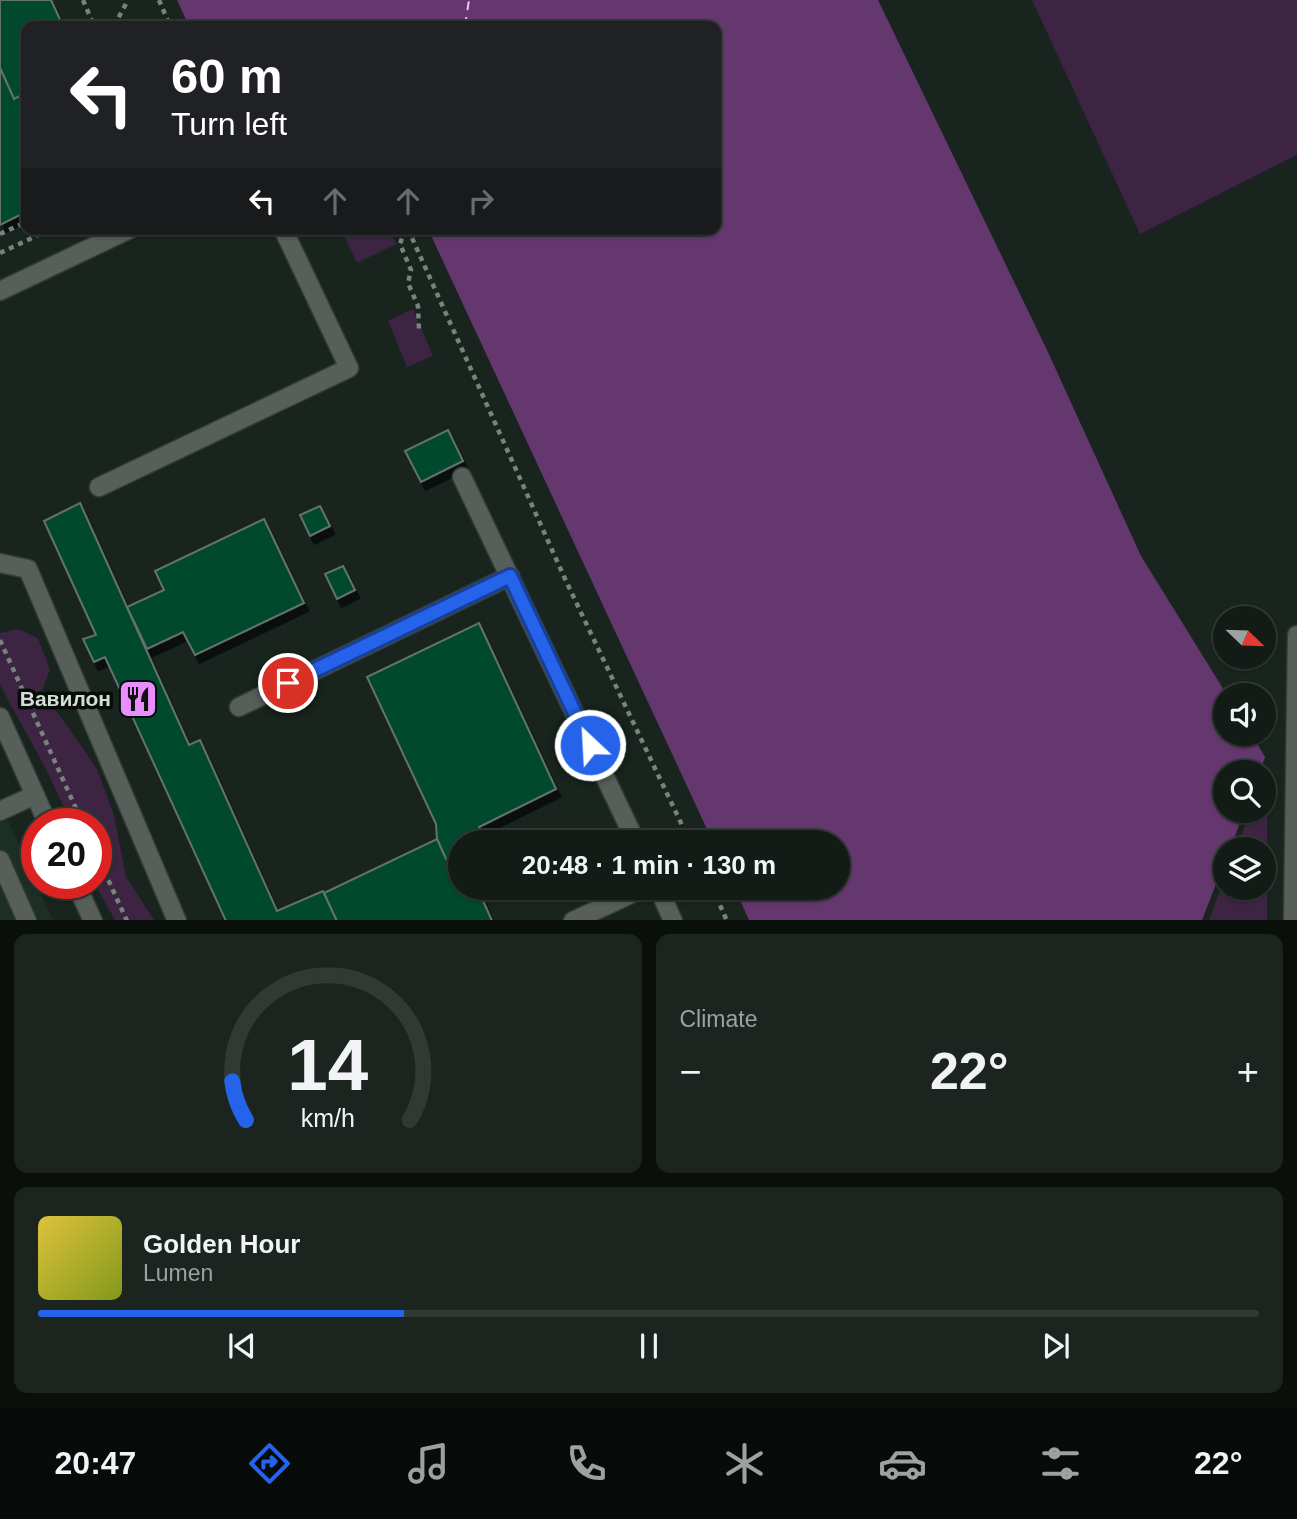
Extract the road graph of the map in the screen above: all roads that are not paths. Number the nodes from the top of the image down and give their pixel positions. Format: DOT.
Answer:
graph roads {
  1 [pos="117,235"];
  2 [pos="286,235"];
  3 [pos="0,291"];
  4 [pos="462,477"];
  5 [pos="99,487"];
  6 [pos="0,563"];
  7 [pos="510,576"];
  8 [pos="1297,635"];
  9 [pos="239,707"];
  10 [pos="0,717"];
  11 [pos="35,795"];
  12 [pos="41,808"];
  13 [pos="0,811"];
  14 [pos="630,830"];
  15 [pos="0,860"];
  16 [pos="83,899"];
  17 [pos="617,900"];
  18 [pos="664,900"];
  19 [pos="27,920"];
  20 [pos="93,920"];
  21 [pos="177,920"];
  22 [pos="573,920"];
  23 [pos="673,920"];
  24 [pos="1293,920"];
  1 -- 3 [label="street"];
  2 -- 5 [label="street"];
  4 -- 7 [label="street"];
  6 -- 21 [label="street"];
  7 -- 9 [label="street"];
  7 -- 14 [label="street"];
  8 -- 24 [label="street"];
  10 -- 11 [label="street"];
  11 -- 12 [label="street"];
  11 -- 13 [label="street"];
  15 -- 19 [label="street"];
  16 -- 20 [label="street"];
  17 -- 22 [label="street"];
  18 -- 23 [label="street"];
}
